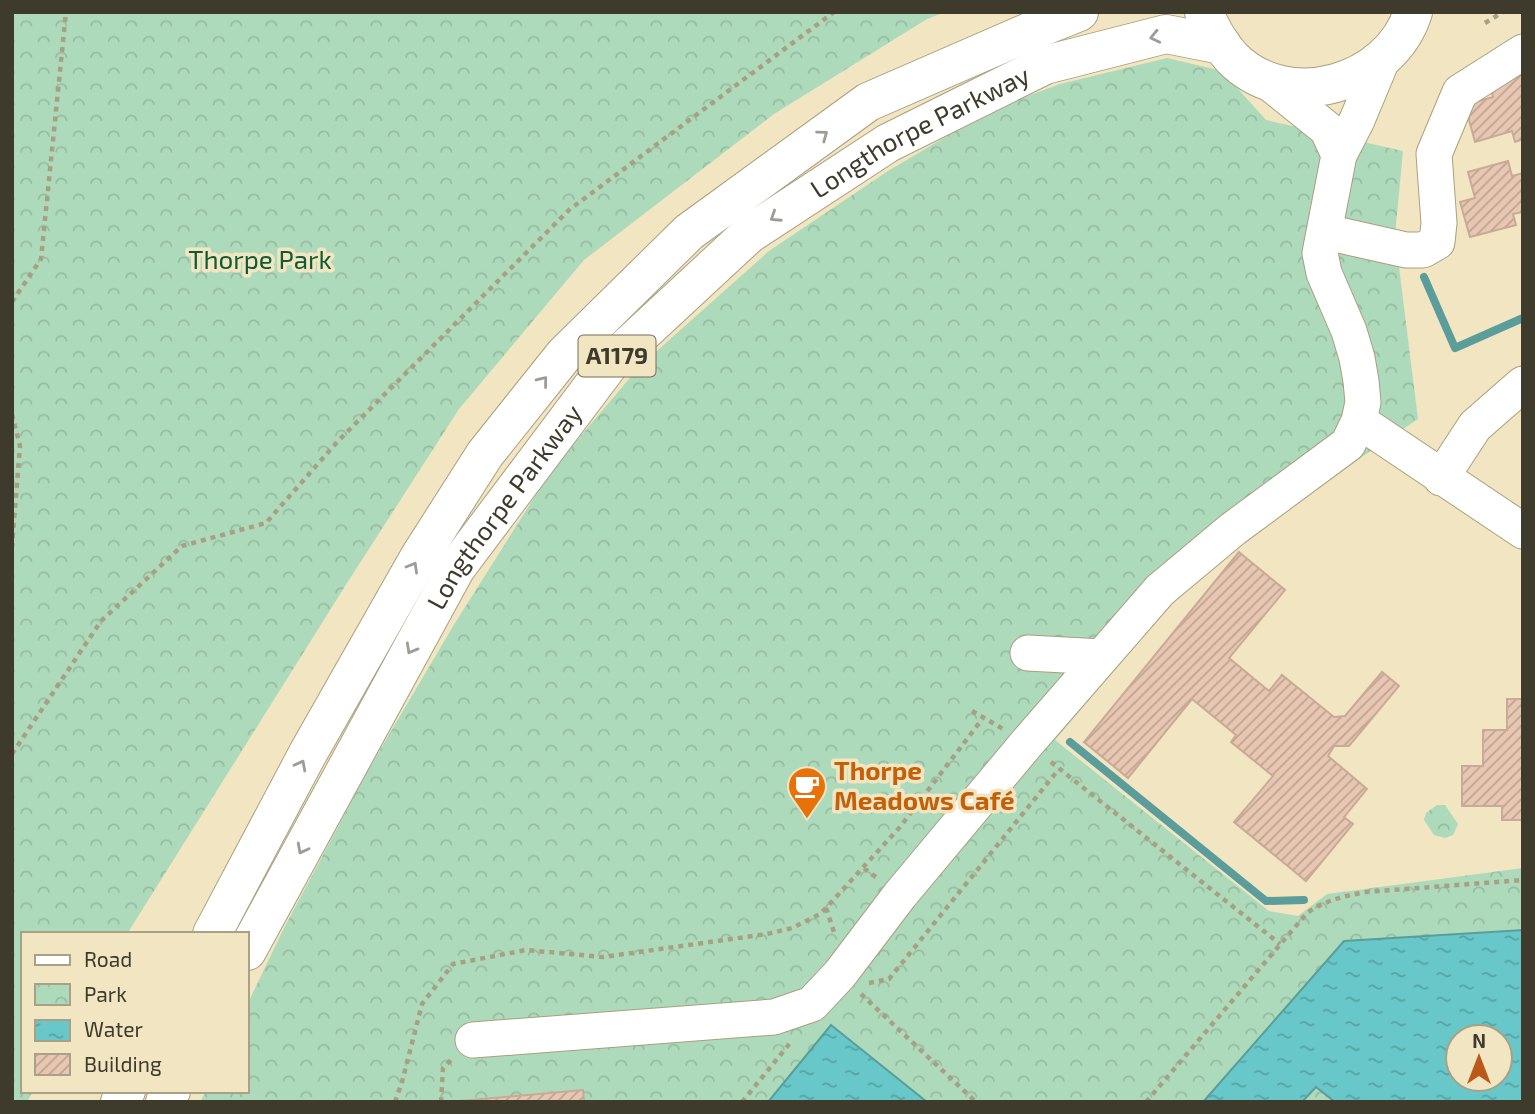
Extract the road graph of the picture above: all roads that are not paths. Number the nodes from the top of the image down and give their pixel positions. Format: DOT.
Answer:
graph roads {
  1 [pos="1079,12"];
  2 [pos="1418,17"];
  3 [pos="1213,29"];
  4 [pos="1523,52"];
  5 [pos="1382,60"];
  6 [pos="1266,80"];
  7 [pos="1339,155"];
  8 [pos="1340,236"];
  9 [pos="1523,384"];
  10 [pos="1359,421"];
  11 [pos="1441,478"];
  12 [pos="1523,531"];
  13 [pos="1028,653"];
  14 [pos="1102,657"];
  15 [pos="213,932"];
  16 [pos="248,949"];
  17 [pos="473,1040"];
  15 -- 1 [label="main road, Longthorpe Parkway / A1179, one-way"];
  2 -- 5 [label="main road"];
  3 -- 6 [label="main road"];
  3 -- 16 [label="main road, Longthorpe Parkway / A1179, one-way"];
  4 -- 8 [label="street"];
  5 -- 6 [label="main road"];
  5 -- 7 [label="street"];
  6 -- 7 [label="street"];
  7 -- 8 [label="street"];
  8 -- 10 [label="street"];
  9 -- 11 [label="street"];
  10 -- 11 [label="street"];
  10 -- 14 [label="street"];
  11 -- 12 [label="street"];
  13 -- 14 [label="street"];
  14 -- 17 [label="street"];
}
